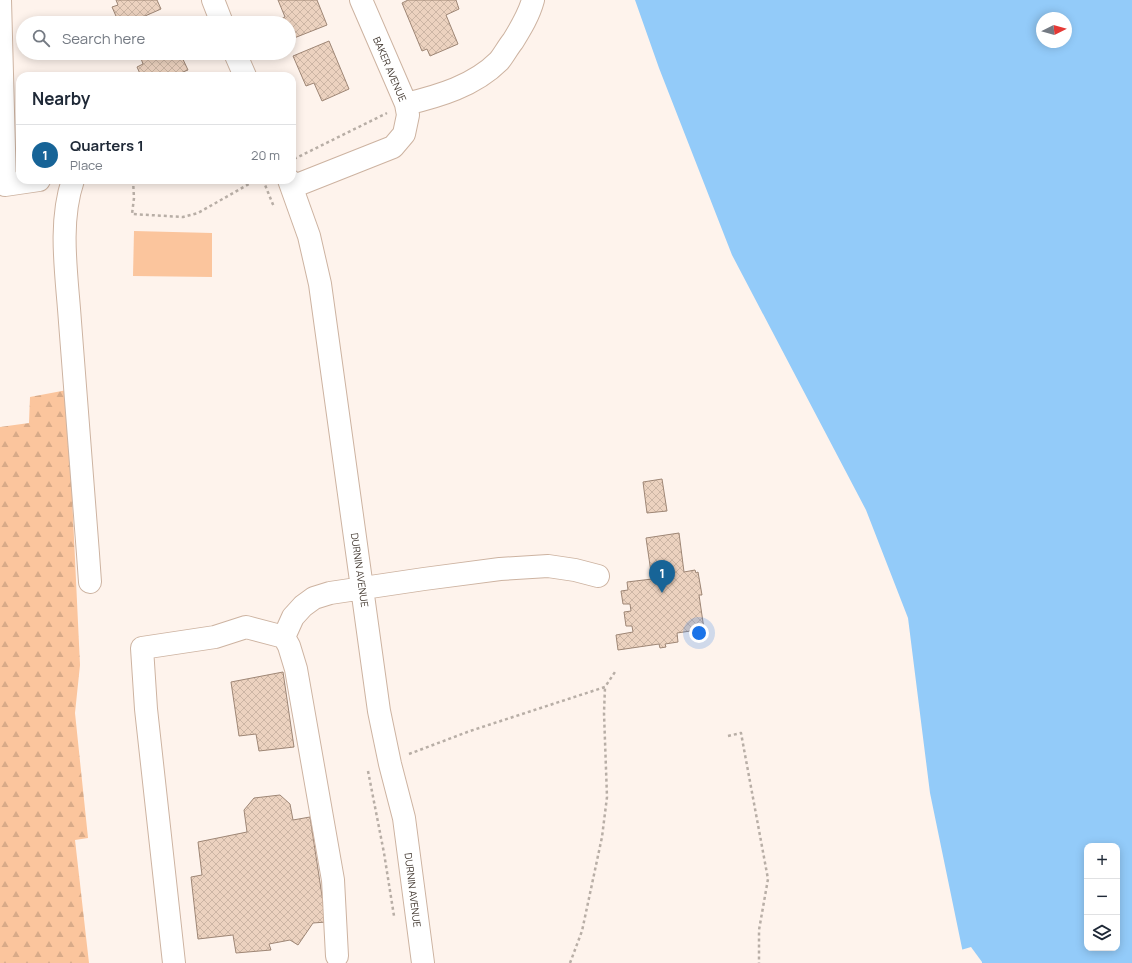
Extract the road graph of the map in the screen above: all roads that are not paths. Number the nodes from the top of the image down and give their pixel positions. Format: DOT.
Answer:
graph roads {
  1 [pos="0,0"];
  2 [pos="213,0"];
  3 [pos="361,0"];
  4 [pos="534,0"];
  5 [pos="219,16"];
  6 [pos="238,60"];
  7 [pos="243,72"];
  8 [pos="398,108"];
  9 [pos="296,181"];
  10 [pos="16,183"];
  11 [pos="72,184"];
  12 [pos="290,184"];
  13 [pos="598,576"];
  14 [pos="90,582"];
  15 [pos="363,588"];
  16 [pos="284,637"];
  17 [pos="337,956"];
  18 [pos="174,963"];
  19 [pos="423,963"];
  1 -- 10 [label="street"];
  2 -- 5 [label="street"];
  3 -- 8 [label="street, BAKER AVENUE"];
  4 -- 8 [label="street"];
  6 -- 7 [label="street"];
  8 -- 9 [label="street, BAKER AVENUE"];
  11 -- 14 [label="street"];
  12 -- 15 [label="street, DURNIN AVENUE"];
  13 -- 15 [label="street"];
  15 -- 16 [label="street"];
  15 -- 19 [label="street, DURNIN AVENUE"];
  16 -- 17 [label="street"];
  16 -- 18 [label="street"];
}
